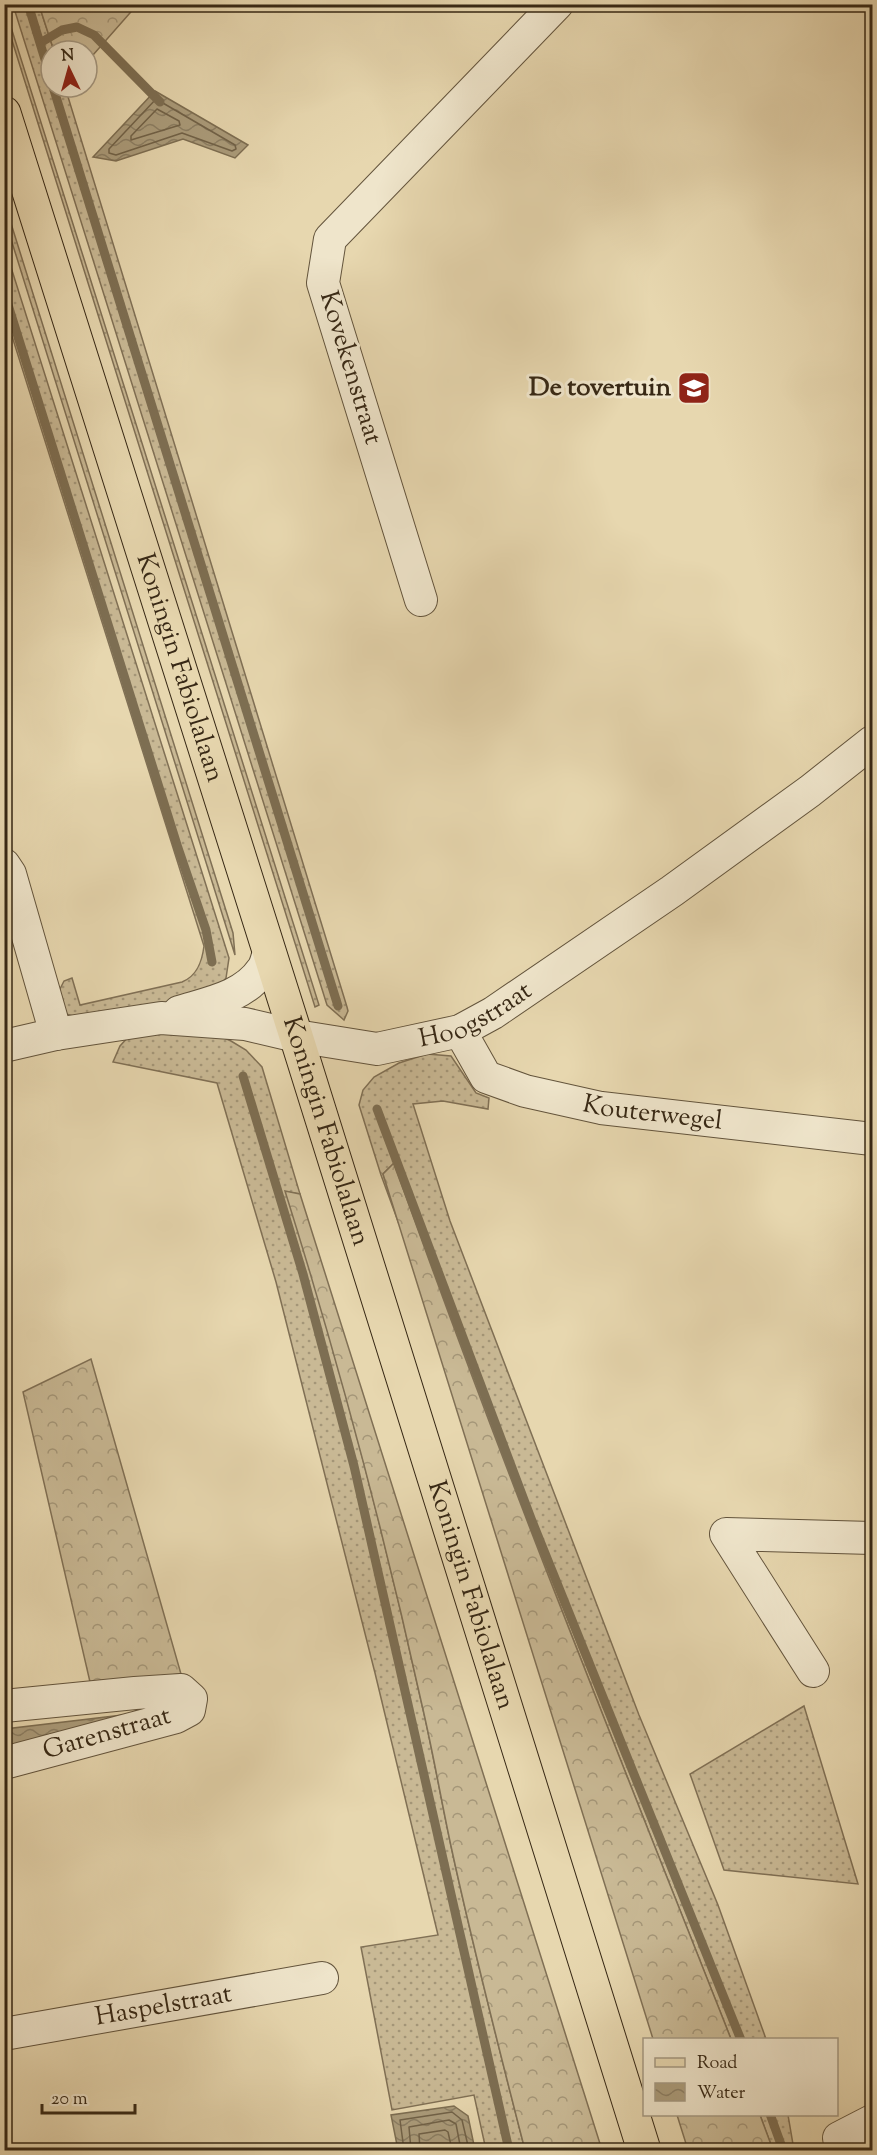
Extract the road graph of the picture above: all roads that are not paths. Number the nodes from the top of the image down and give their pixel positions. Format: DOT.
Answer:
graph roads {
  1 [pos="557,4"];
  2 [pos="4,113"];
  3 [pos="421,600"];
  4 [pos="873,742"];
  5 [pos="4,865"];
  6 [pos="269,952"];
  7 [pos="161,1018"];
  8 [pos="460,1032"];
  9 [pos="56,1034"];
  10 [pos="296,1036"];
  11 [pos="4,1046"];
  12 [pos="873,1139"];
  13 [pos="873,1538"];
  14 [pos="813,1671"];
  15 [pos="4,1706"];
  16 [pos="4,1762"];
  17 [pos="322,1978"];
  18 [pos="4,2034"];
  19 [pos="873,2121"];
  20 [pos="839,2138"];
  21 [pos="644,2151"];
  1 -- 3 [label="street, Kovekenstraat"];
  2 -- 6 [label="main road, Koningin Fabiolalaan"];
  4 -- 8 [label="street, Hoogstraat"];
  5 -- 9 [label="street"];
  6 -- 7 [label="street"];
  6 -- 10 [label="main road, Koningin Fabiolalaan"];
  7 -- 9 [label="street, Hoogstraat"];
  7 -- 10 [label="street, Hoogstraat"];
  8 -- 10 [label="street, Hoogstraat"];
  8 -- 12 [label="street, Kouterwegel"];
  9 -- 11 [label="street, Hoogstraat"];
  10 -- 21 [label="main road, Koningin Fabiolalaan"];
  13 -- 14 [label="street"];
  15 -- 16 [label="street, Garenstraat"];
  17 -- 18 [label="street, Haspelstraat"];
  19 -- 20 [label="street"];
}
